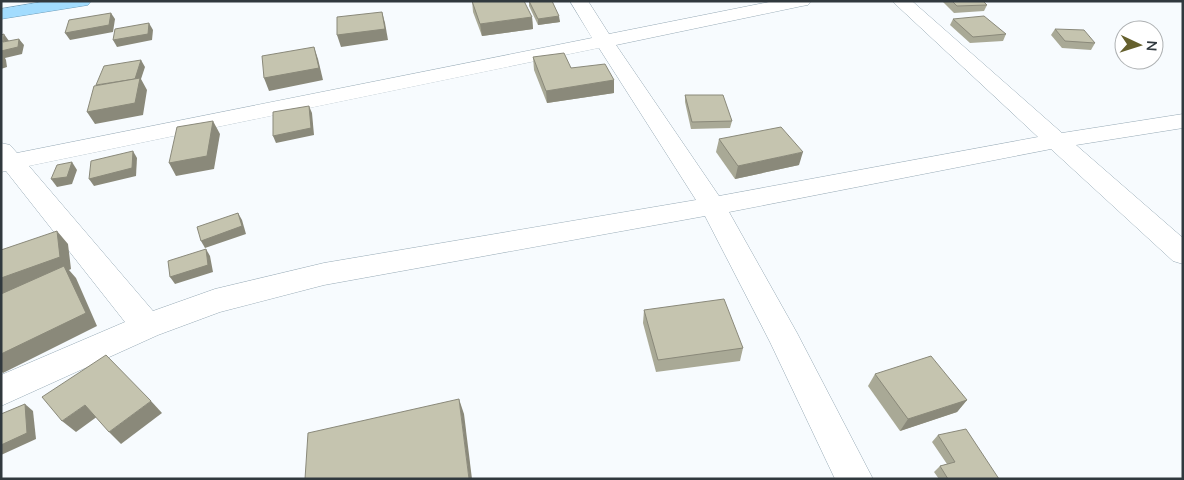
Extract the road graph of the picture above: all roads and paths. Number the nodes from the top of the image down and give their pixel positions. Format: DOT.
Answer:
graph roads {
  1 [pos="579,1"];
  2 [pos="802,1"];
  3 [pos="901,1"];
  4 [pos="75,2"];
  5 [pos="1,14"];
  6 [pos="604,43"];
  7 [pos="1183,121"];
  8 [pos="1055,141"];
  9 [pos="5,158"];
  10 [pos="712,206"];
  11 [pos="1183,254"];
  12 [pos="147,326"];
  13 [pos="1,391"];
  14 [pos="854,479"];
  1 -- 6 [label="street"];
  2 -- 6 [label="street"];
  3 -- 8 [label="street"];
  4 -- 5 [label="highway"];
  6 -- 9 [label="street"];
  6 -- 10 [label="street"];
  7 -- 8 [label="street"];
  8 -- 10 [label="street"];
  8 -- 11 [label="street"];
  9 -- 12 [label="street"];
  10 -- 12 [label="street"];
  10 -- 14 [label="street"];
  12 -- 13 [label="street"];
}
